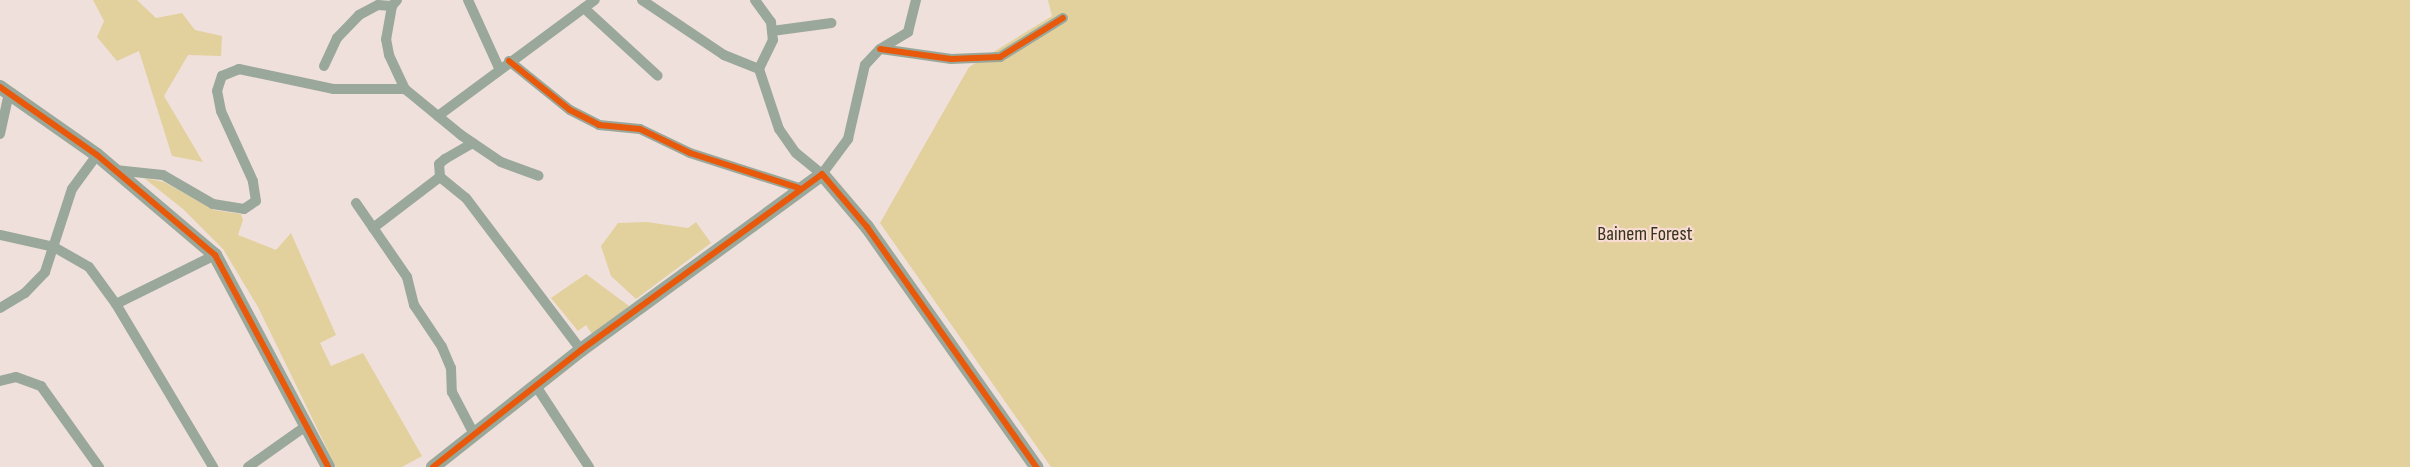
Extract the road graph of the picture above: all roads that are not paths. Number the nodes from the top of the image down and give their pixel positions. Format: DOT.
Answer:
graph roads {
  1 [pos="468,0"];
  2 [pos="595,0"];
  3 [pos="642,0"];
  4 [pos="754,0"];
  5 [pos="916,0"];
  6 [pos="394,3"];
  7 [pos="584,8"];
  8 [pos="1063,18"];
  9 [pos="831,23"];
  10 [pos="772,31"];
  11 [pos="880,49"];
  12 [pos="509,61"];
  13 [pos="324,66"];
  14 [pos="499,68"];
  15 [pos="759,69"];
  16 [pos="658,76"];
  17 [pos="405,89"];
  18 [pos="4,90"];
  19 [pos="438,116"];
  20 [pos="0,134"];
  21 [pos="473,143"];
  22 [pos="97,155"];
  23 [pos="115,170"];
  24 [pos="822,174"];
  25 [pos="539,176"];
  26 [pos="440,177"];
  27 [pos="800,188"];
  28 [pos="356,203"];
  29 [pos="373,228"];
  30 [pos="0,235"];
  31 [pos="54,247"];
  32 [pos="215,255"];
  33 [pos="117,304"];
  34 [pos="0,308"];
  35 [pos="581,350"];
  36 [pos="0,381"];
  37 [pos="536,386"];
  38 [pos="306,426"];
  39 [pos="474,434"];
  40 [pos="97,466"];
  41 [pos="213,467"];
  42 [pos="248,467"];
  43 [pos="328,467"];
  44 [pos="433,467"];
  45 [pos="589,467"];
  46 [pos="1036,467"];
  1 -- 14 [label="street"];
  2 -- 7 [label="street"];
  3 -- 15 [label="street"];
  4 -- 10 [label="street"];
  5 -- 11 [label="street"];
  6 -- 13 [label="street"];
  6 -- 17 [label="street"];
  7 -- 12 [label="street"];
  7 -- 16 [label="street"];
  8 -- 11 [label="street"];
  9 -- 10 [label="street"];
  10 -- 15 [label="street"];
  11 -- 24 [label="street"];
  12 -- 14 [label="street"];
  12 -- 27 [label="street"];
  14 -- 19 [label="street"];
  15 -- 24 [label="street"];
  17 -- 19 [label="street"];
  17 -- 23 [label="street"];
  18 -- 20 [label="street"];
  18 -- 22 [label="street"];
  19 -- 21 [label="street"];
  21 -- 25 [label="street"];
  21 -- 26 [label="street"];
  22 -- 23 [label="street"];
  22 -- 31 [label="street"];
  23 -- 32 [label="street"];
  24 -- 27 [label="street"];
  24 -- 46 [label="street"];
  26 -- 29 [label="street"];
  26 -- 35 [label="street"];
  27 -- 35 [label="street"];
  28 -- 29 [label="street"];
  29 -- 39 [label="street"];
  30 -- 31 [label="street"];
  31 -- 33 [label="street"];
  31 -- 34 [label="street"];
  32 -- 33 [label="street"];
  32 -- 38 [label="street"];
  33 -- 41 [label="street"];
  35 -- 37 [label="street"];
  36 -- 40 [label="street"];
  37 -- 39 [label="street"];
  37 -- 45 [label="street"];
  38 -- 42 [label="street"];
  38 -- 43 [label="street"];
  39 -- 44 [label="street"];
}
